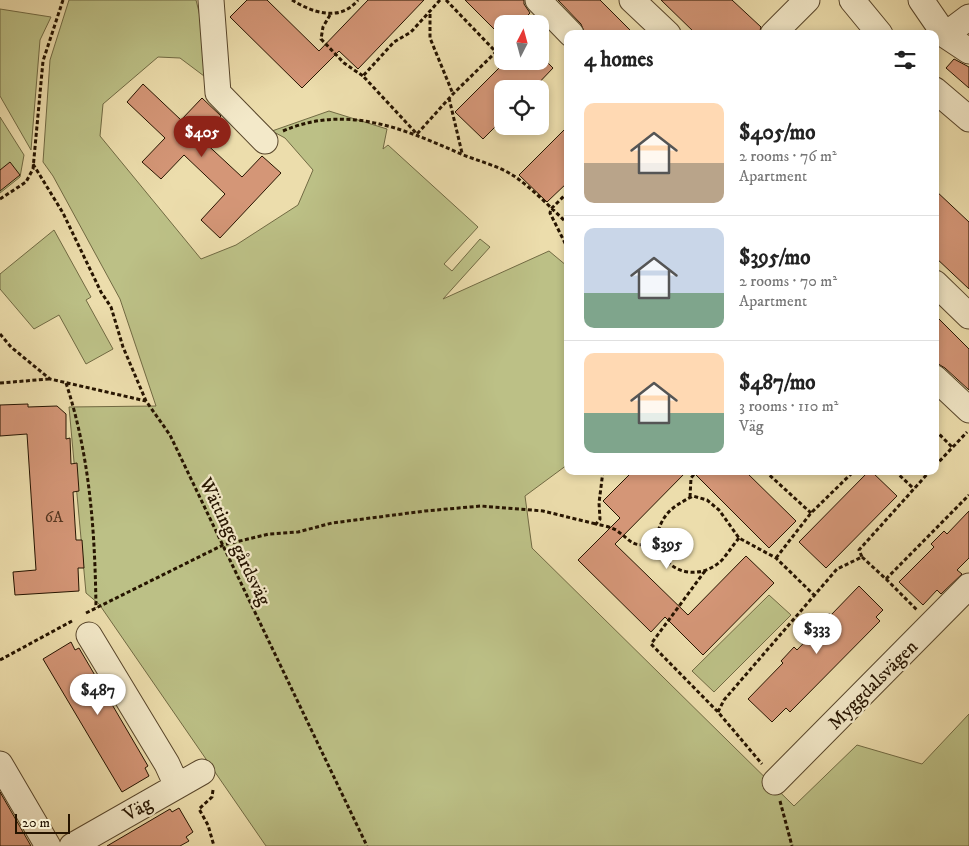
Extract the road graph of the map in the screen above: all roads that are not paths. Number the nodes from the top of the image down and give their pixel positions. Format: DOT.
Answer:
graph roads {
  1 [pos="210,0"];
  2 [pos="538,0"];
  3 [pos="632,0"];
  4 [pos="807,0"];
  5 [pos="852,0"];
  6 [pos="920,0"];
  7 [pos="969,17"];
  8 [pos="567,30"];
  9 [pos="664,30"];
  10 [pos="777,30"];
  11 [pos="877,30"];
  12 [pos="945,35"];
  13 [pos="969,51"];
  14 [pos="939,93"];
  15 [pos="969,119"];
  16 [pos="265,141"];
  17 [pos="939,287"];
  18 [pos="969,316"];
  19 [pos="939,382"];
  20 [pos="969,410"];
  21 [pos="969,586"];
  22 [pos="89,635"];
  23 [pos="0,764"];
  24 [pos="202,772"];
  25 [pos="775,782"];
  26 [pos="177,786"];
  27 [pos="48,846"];
  28 [pos="72,846"];
  1 -- 16 [label="street"];
  2 -- 8 [label="street"];
  3 -- 9 [label="street"];
  4 -- 10 [label="street"];
  5 -- 11 [label="street"];
  6 -- 12 [label="street"];
  7 -- 12 [label="street"];
  12 -- 13 [label="street"];
  14 -- 15 [label="street"];
  17 -- 18 [label="street"];
  19 -- 20 [label="street"];
  21 -- 25 [label="street, Myggdalsvägen"];
  22 -- 26 [label="street"];
  23 -- 27 [label="street"];
  24 -- 26 [label="street, Väg"];
  26 -- 28 [label="street, Väg"];
}
